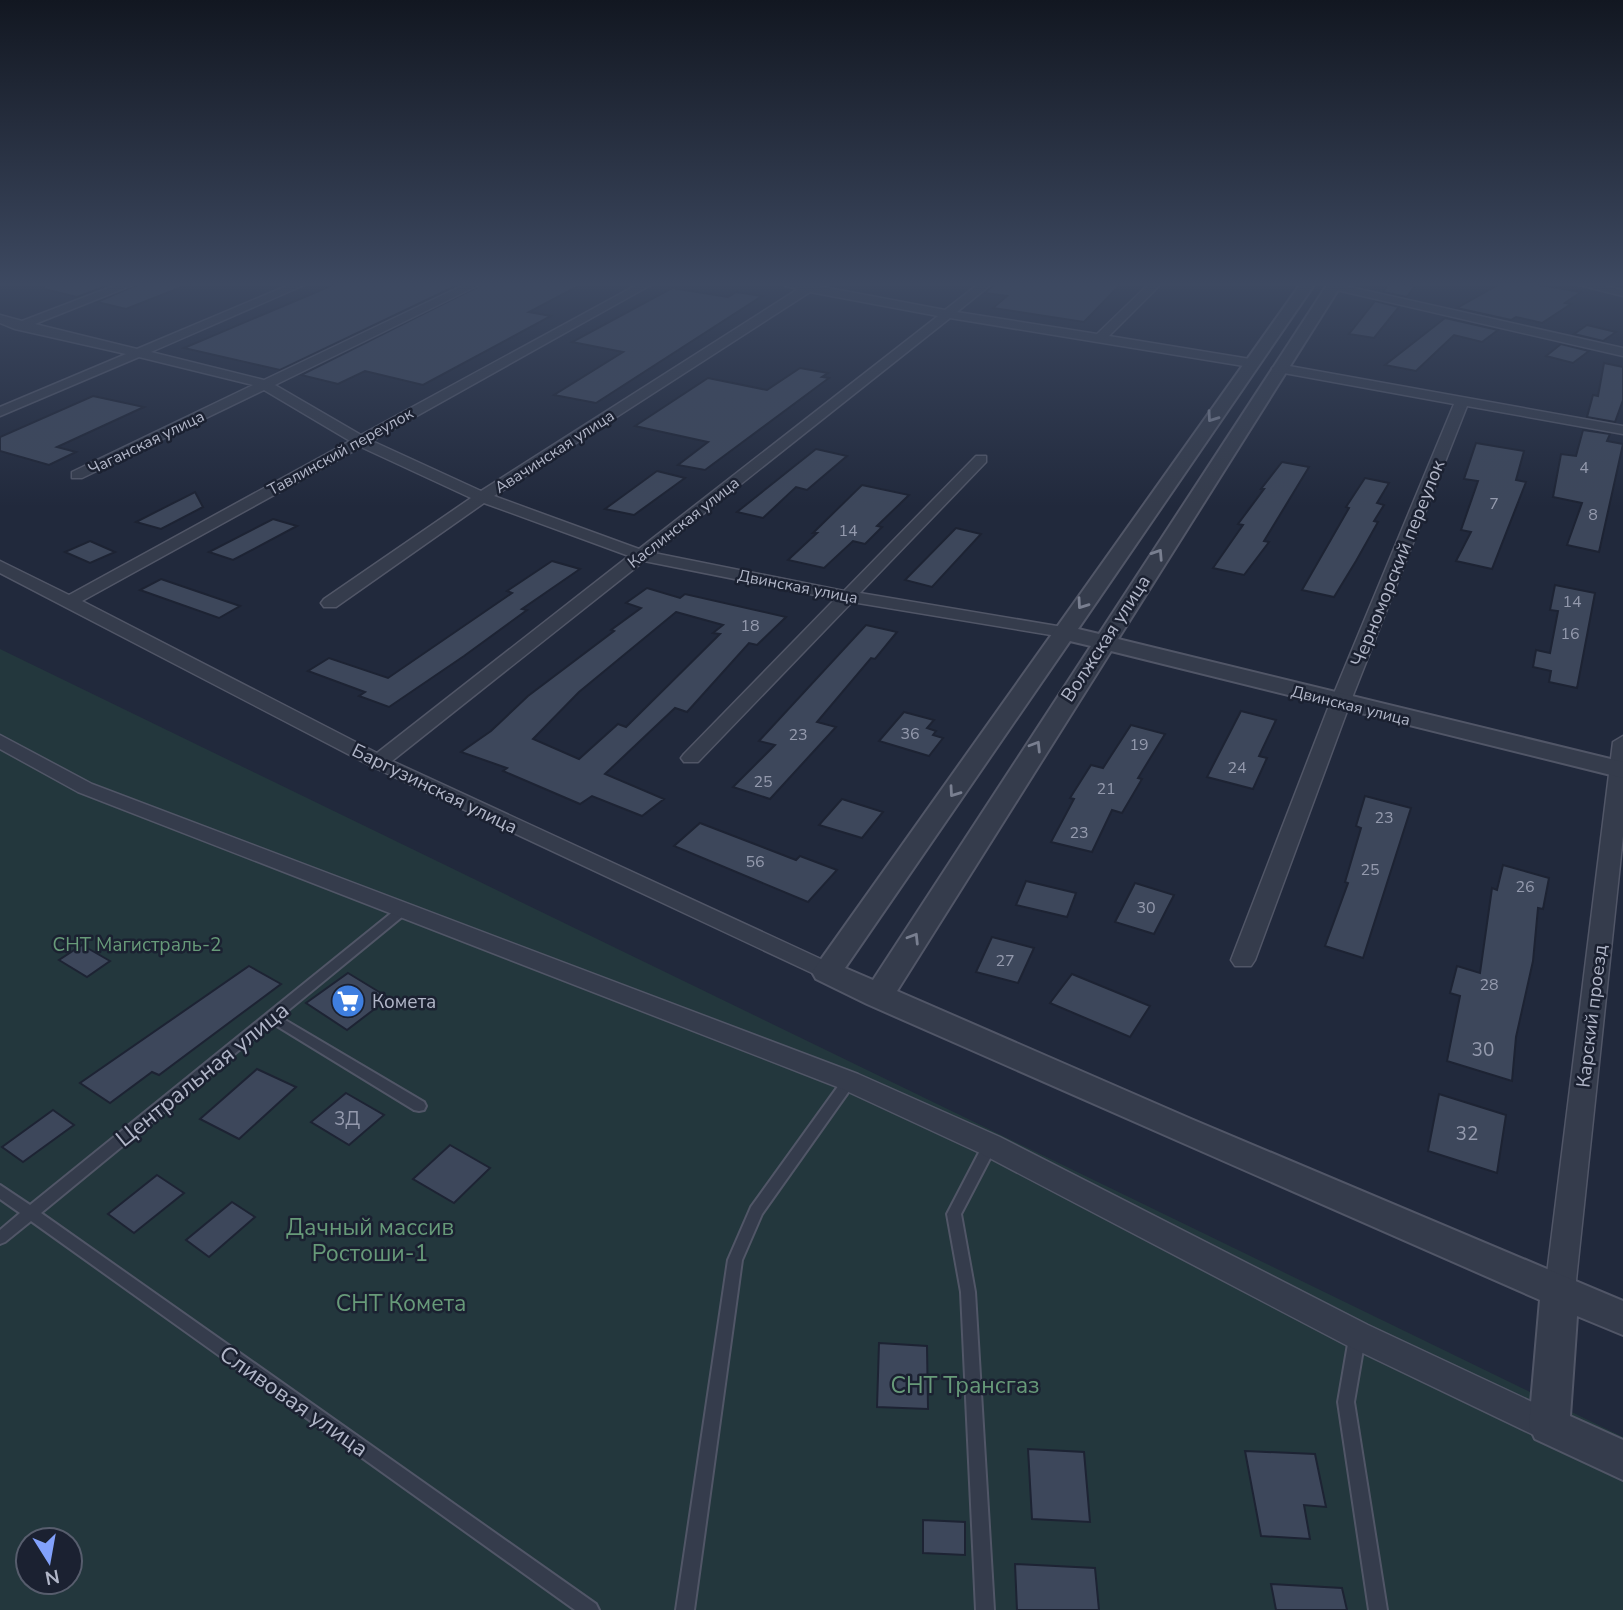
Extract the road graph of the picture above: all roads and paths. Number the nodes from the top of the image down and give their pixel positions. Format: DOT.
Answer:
graph roads {
  1 [pos="129,357"];
  2 [pos="149,357"];
  3 [pos="320,357"];
  4 [pos="512,357"];
  5 [pos="699,357"];
  6 [pos="892,357"];
  7 [pos="1215,357"];
  8 [pos="1254,357"];
  9 [pos="1285,357"];
  10 [pos="1250,363"];
  11 [pos="1278,368"];
  12 [pos="263,384"];
  13 [pos="1462,401"];
  14 [pos="0,412"];
  15 [pos="1623,430"];
  16 [pos="359,440"];
  17 [pos="981,458"];
  18 [pos="78,475"];
  19 [pos="482,497"];
  20 [pos="641,555"];
  21 [pos="0,566"];
  22 [pos="845,596"];
  23 [pos="68,602"];
  24 [pos="330,603"];
  25 [pos="1063,632"];
  26 [pos="1102,642"];
  27 [pos="1340,703"];
  28 [pos="0,741"];
  29 [pos="1623,742"];
  30 [pos="691,758"];
  31 [pos="378,762"];
  32 [pos="1621,769"];
  33 [pos="404,909"];
  34 [pos="1243,960"];
  35 [pos="827,972"];
  36 [pos="878,996"];
  37 [pos="271,1017"];
  38 [pos="849,1081"];
  39 [pos="419,1106"];
  40 [pos="990,1145"];
  41 [pos="0,1191"];
  42 [pos="30,1214"];
  43 [pos="0,1238"];
  44 [pos="1560,1290"];
  45 [pos="1623,1318"];
  46 [pos="1357,1335"];
  47 [pos="1549,1426"];
  48 [pos="1623,1460"];
  49 [pos="590,1610"];
  50 [pos="685,1610"];
  51 [pos="985,1610"];
  52 [pos="1378,1610"];
  1 -- 14 [label="street"];
  2 -- 12 [label="street, Двинская улица"];
  3 -- 12 [label="street, Чаганская улица"];
  4 -- 16 [label="street, Тавлинский переулок"];
  5 -- 19 [label="street, Авачинская улица"];
  6 -- 20 [label="street, Каслинская улица"];
  7 -- 10 [label="street"];
  8 -- 10 [label="street, Волжская улица"];
  9 -- 11 [label="street, Волжская улица"];
  10 -- 25 [label="street, Волжская улица, one-way"];
  11 -- 13 [label="street"];
  26 -- 11 [label="street, Волжская улица, one-way"];
  12 -- 16 [label="street, Двинская улица"];
  12 -- 18 [label="street, Чаганская улица"];
  13 -- 15 [label="street"];
  13 -- 27 [label="street, Черноморский переулок"];
  16 -- 19 [label="street, Двинская улица"];
  16 -- 23 [label="street, Тавлинский переулок"];
  17 -- 22 [label="street"];
  19 -- 20 [label="street, Двинская улица"];
  19 -- 24 [label="street, Авачинская улица"];
  20 -- 22 [label="street, Двинская улица"];
  20 -- 31 [label="street, Каслинская улица"];
  21 -- 23 [label="street, Баргузинская улица"];
  22 -- 25 [label="street, Двинская улица"];
  22 -- 30 [label="street"];
  23 -- 31 [label="street, Баргузинская улица"];
  25 -- 26 [label="street, Двинская улица"];
  25 -- 35 [label="street, Волжская улица, one-way"];
  26 -- 27 [label="street, Двинская улица"];
  36 -- 26 [label="street, Волжская улица, one-way"];
  27 -- 32 [label="street, Двинская улица"];
  27 -- 34 [label="street, Черноморский переулок"];
  28 -- 33 [label="street"];
  29 -- 32 [label="street, Карский проезд"];
  31 -- 35 [label="street, Баргузинская улица"];
  32 -- 44 [label="street, Карский проезд"];
  33 -- 37 [label="lane, Центральная улица"];
  33 -- 38 [label="street"];
  35 -- 36 [label="street, Баргузинская улица"];
  36 -- 44 [label="street"];
  37 -- 39 [label="lane"];
  37 -- 42 [label="lane, Центральная улица"];
  38 -- 40 [label="street"];
  38 -- 50 [label="lane"];
  40 -- 46 [label="street"];
  40 -- 51 [label="lane"];
  41 -- 42 [label="lane, Сливовая улица"];
  42 -- 43 [label="lane, Центральная улица"];
  42 -- 49 [label="lane, Сливовая улица"];
  44 -- 45 [label="street"];
  44 -- 47 [label="street"];
  46 -- 47 [label="street"];
  46 -- 52 [label="lane"];
  47 -- 48 [label="street"];
}
